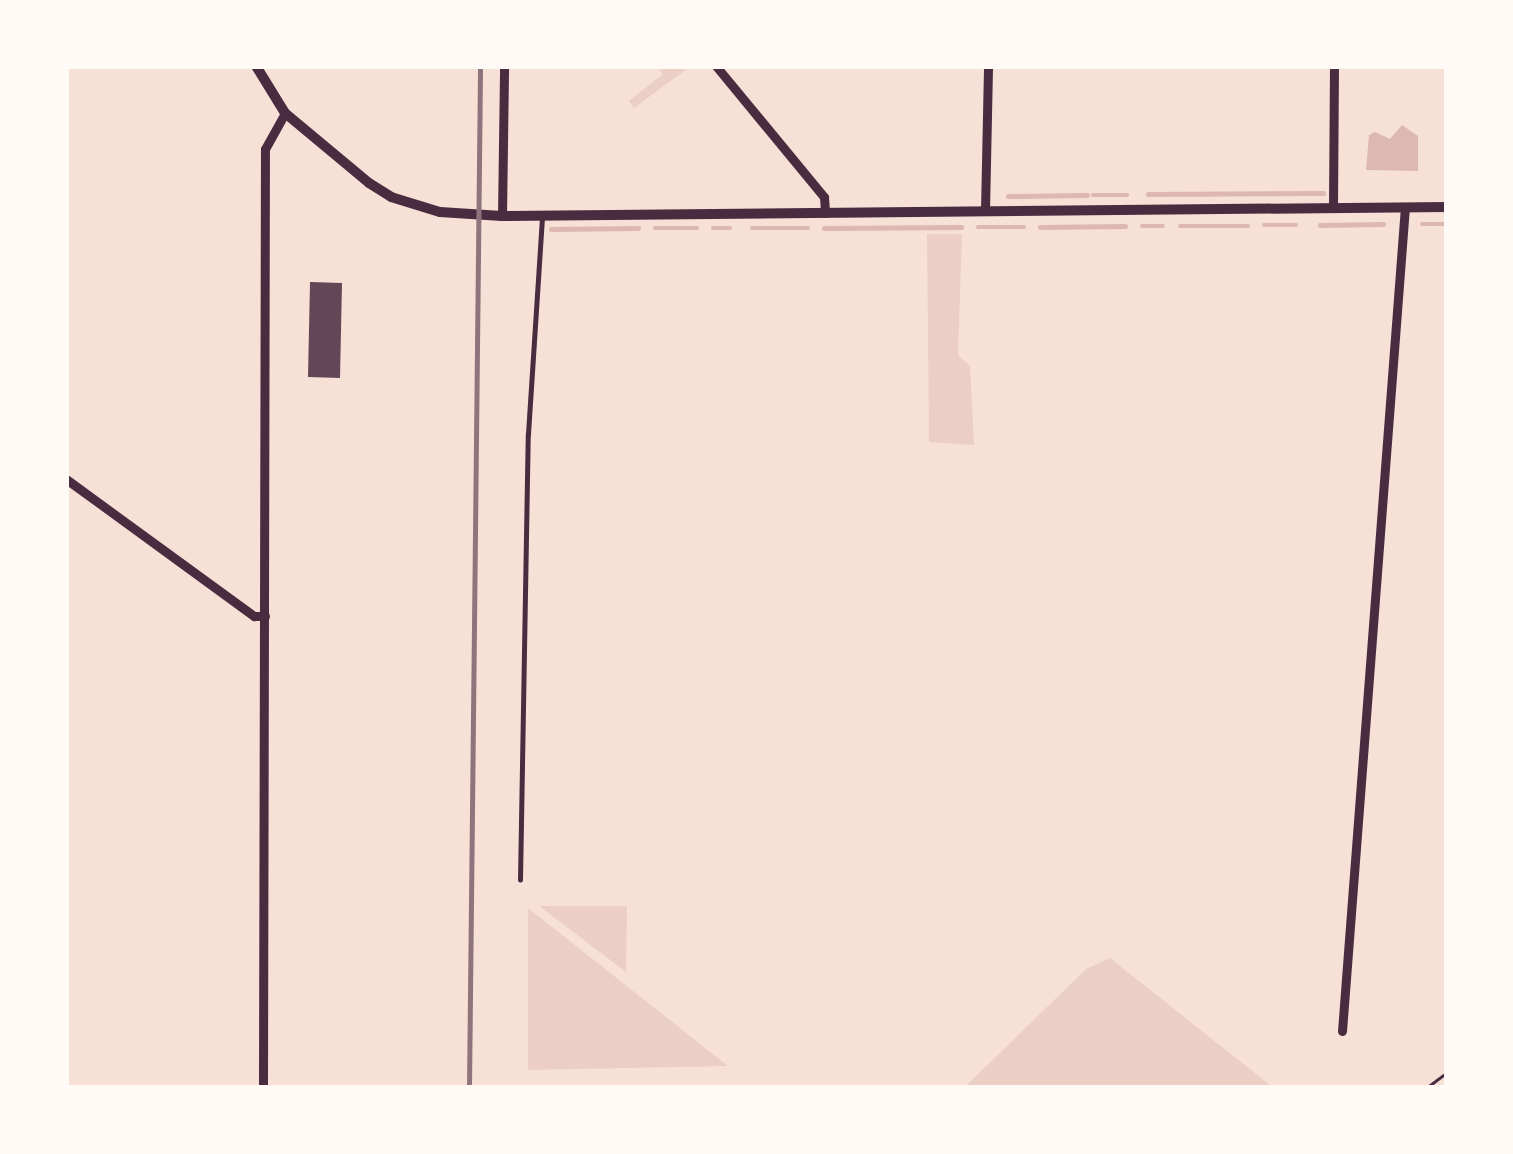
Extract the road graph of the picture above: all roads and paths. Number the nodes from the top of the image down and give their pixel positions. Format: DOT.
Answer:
graph roads {
  1 [pos="256,66"];
  2 [pos="504,66"];
  3 [pos="716,66"];
  4 [pos="988,66"];
  5 [pos="1334,66"];
  6 [pos="285,113"];
  7 [pos="1447,207"];
  8 [pos="1333,208"];
  9 [pos="1405,208"];
  10 [pos="986,211"];
  11 [pos="825,213"];
  12 [pos="543,215"];
  13 [pos="502,216"];
  14 [pos="66,479"];
  15 [pos="265,616"];
  16 [pos="520,880"];
  17 [pos="1342,1031"];
  18 [pos="1447,1072"];
  19 [pos="263,1088"];
  20 [pos="1426,1088"];
  1 -- 6 [label="street"];
  2 -- 13 [label="street"];
  3 -- 11 [label="street"];
  4 -- 10 [label="street"];
  5 -- 8 [label="street"];
  6 -- 13 [label="street"];
  6 -- 15 [label="street"];
  7 -- 9 [label="street"];
  8 -- 9 [label="street"];
  8 -- 10 [label="street"];
  9 -- 17 [label="street"];
  10 -- 11 [label="street"];
  11 -- 12 [label="street"];
  12 -- 13 [label="street"];
  12 -- 16 [label="lane"];
  14 -- 15 [label="street"];
  15 -- 19 [label="street"];
  18 -- 20 [label="path"];
}
